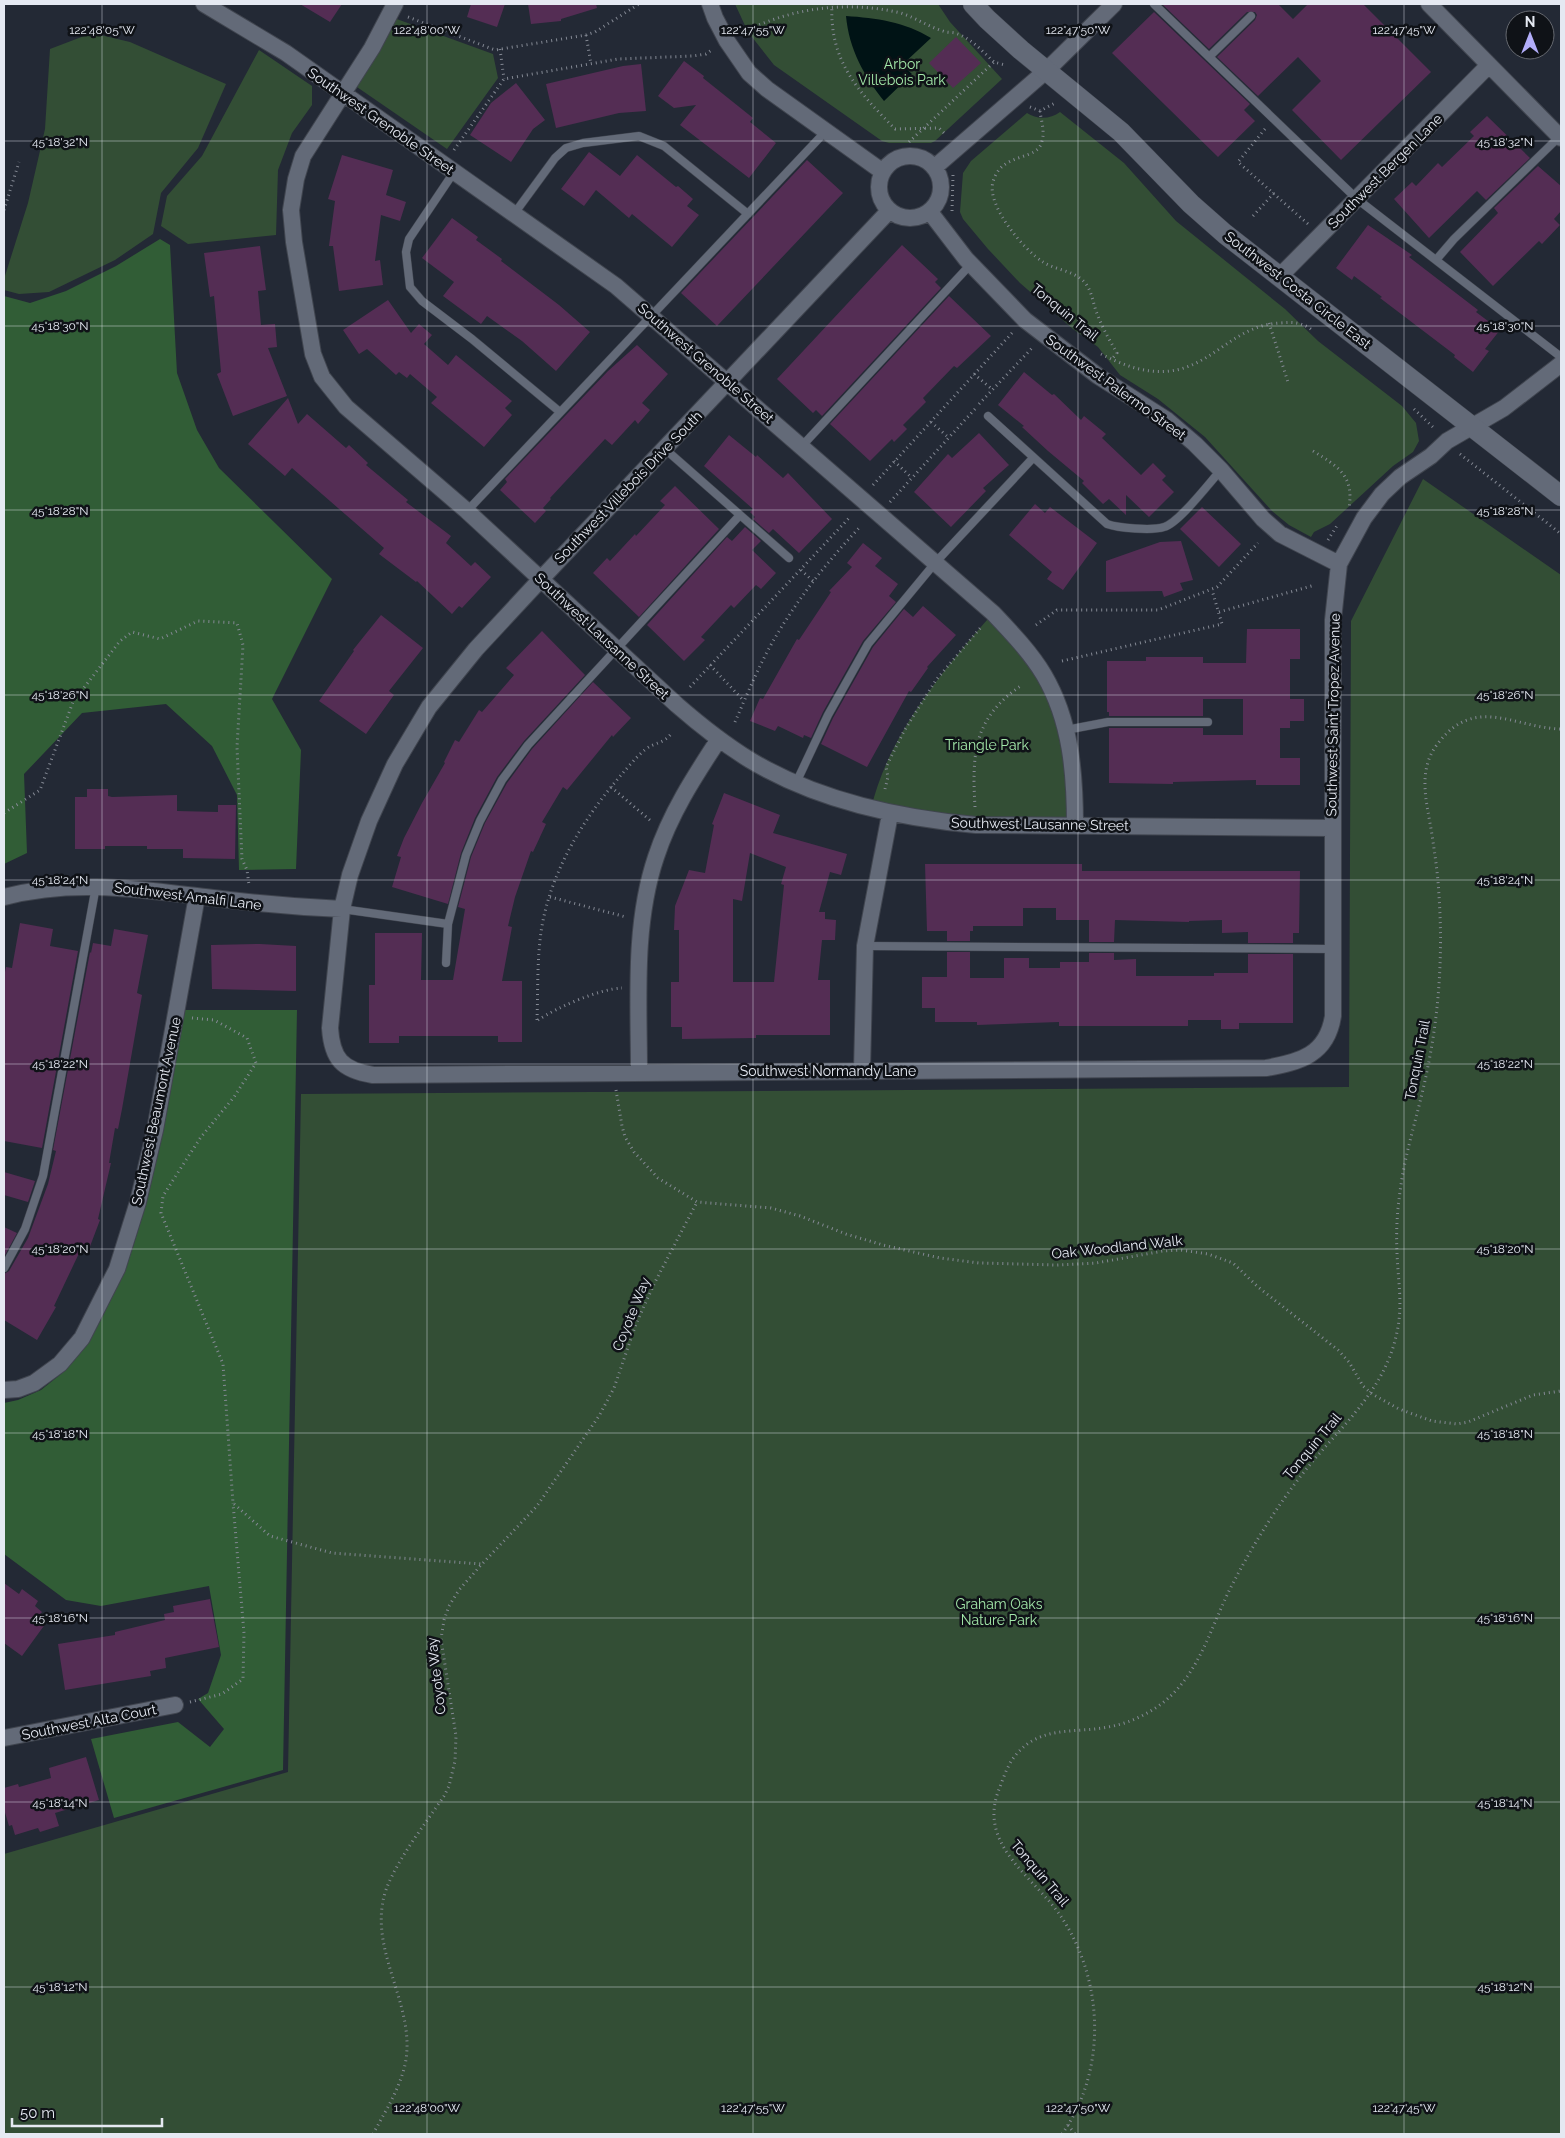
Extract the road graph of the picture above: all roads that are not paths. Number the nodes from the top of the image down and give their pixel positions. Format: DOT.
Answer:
graph roads {
  1 [pos="204,4"];
  2 [pos="710,4"];
  3 [pos="973,4"];
  4 [pos="1114,4"];
  5 [pos="1154,4"];
  6 [pos="1429,4"];
  7 [pos="394,7"];
  8 [pos="1250,16"];
  9 [pos="1209,57"];
  10 [pos="1489,65"];
  11 [pos="1047,70"];
  12 [pos="343,94"];
  13 [pos="826,131"];
  14 [pos="1560,137"];
  15 [pos="934,167"];
  16 [pos="448,169"];
  17 [pos="883,172"];
  18 [pos="1356,199"];
  19 [pos="890,211"];
  20 [pos="930,212"];
  21 [pos="514,214"];
  22 [pos="748,214"];
  23 [pos="1436,260"];
  24 [pos="971,264"];
  25 [pos="1280,276"];
  26 [pos="652,316"];
  27 [pos="1561,357"];
  28 [pos="1561,364"];
  29 [pos="728,383"];
  30 [pos="560,412"];
  31 [pos="988,416"];
  32 [pos="1472,426"];
  33 [pos="801,446"];
  34 [pos="665,449"];
  35 [pos="1033,458"];
  36 [pos="1221,470"];
  37 [pos="1561,496"];
  38 [pos="467,511"];
  39 [pos="740,515"];
  40 [pos="789,558"];
  41 [pos="935,563"];
  42 [pos="1339,564"];
  43 [pos="541,579"];
  44 [pos="616,648"];
  45 [pos="1208,722"];
  46 [pos="1066,730"];
  47 [pos="719,739"];
  48 [pos="796,783"];
  49 [pos="890,814"];
  50 [pos="1075,826"];
  51 [pos="1332,828"];
  52 [pos="96,886"];
  53 [pos="197,896"];
  54 [pos="4,897"];
  55 [pos="342,909"];
  56 [pos="448,924"];
  57 [pos="865,946"];
  58 [pos="1332,949"];
  59 [pos="446,963"];
  60 [pos="1311,1055"];
  61 [pos="345,1066"];
  62 [pos="862,1070"];
  63 [pos="639,1072"];
  64 [pos="4,1268"];
  65 [pos="4,1390"];
  66 [pos="175,1705"];
  67 [pos="4,1738"];
  1 -- 12 [label="street, Southwest Grenoble Street"];
  2 -- 13 [label="street"];
  3 -- 11 [label="street, Southwest Costa Circle East"];
  4 -- 11 [label="street"];
  5 -- 9 [label="lane"];
  6 -- 10 [label="street"];
  7 -- 12 [label="street, Southwest Lausanne Street"];
  8 -- 9 [label="lane"];
  9 -- 18 [label="lane"];
  10 -- 14 [label="street"];
  10 -- 18 [label="street, Southwest Bergen Lane"];
  11 -- 15 [label="street"];
  11 -- 25 [label="street, Southwest Costa Circle East"];
  12 -- 16 [label="street, Southwest Grenoble Street"];
  12 -- 38 [label="street, Southwest Lausanne Street"];
  13 -- 17 [label="street"];
  13 -- 22 [label="lane"];
  14 -- 23 [label="lane"];
  15 -- 17 [label="street"];
  15 -- 20 [label="street"];
  16 -- 21 [label="street, Southwest Grenoble Street"];
  16 -- 30 [label="lane"];
  17 -- 19 [label="street"];
  18 -- 23 [label="lane"];
  18 -- 25 [label="street, Southwest Bergen Lane"];
  19 -- 20 [label="street"];
  19 -- 29 [label="street, Southwest Villebois Drive South"];
  20 -- 24 [label="street, Southwest Palermo Street"];
  21 -- 22 [label="lane"];
  21 -- 26 [label="street, Southwest Grenoble Street"];
  22 -- 26 [label="lane"];
  23 -- 27 [label="lane"];
  24 -- 33 [label="lane"];
  24 -- 36 [label="street, Southwest Palermo Street"];
  25 -- 32 [label="street, Southwest Costa Circle East"];
  26 -- 29 [label="street, Southwest Grenoble Street"];
  26 -- 30 [label="lane"];
  28 -- 32 [label="street, Southwest Saint Tropez Avenue"];
  29 -- 33 [label="street, Southwest Grenoble Street"];
  29 -- 34 [label="street, Southwest Villebois Drive South"];
  30 -- 38 [label="lane"];
  31 -- 35 [label="lane"];
  32 -- 37 [label="street, Southwest Costa Circle East"];
  32 -- 42 [label="street, Southwest Saint Tropez Avenue"];
  33 -- 41 [label="street, Southwest Grenoble Street"];
  34 -- 39 [label="lane"];
  34 -- 43 [label="street, Southwest Villebois Drive South"];
  35 -- 36 [label="lane"];
  35 -- 41 [label="lane"];
  36 -- 42 [label="street, Southwest Palermo Street"];
  38 -- 43 [label="street, Southwest Lausanne Street"];
  39 -- 40 [label="lane"];
  39 -- 44 [label="lane"];
  41 -- 46 [label="street, Southwest Grenoble Street"];
  41 -- 48 [label="lane"];
  42 -- 51 [label="street, Southwest Saint Tropez Avenue"];
  43 -- 44 [label="street, Southwest Lausanne Street"];
  43 -- 55 [label="street, Southwest Villebois Drive South"];
  44 -- 47 [label="street, Southwest Lausanne Street"];
  44 -- 56 [label="lane"];
  45 -- 46 [label="lane"];
  46 -- 50 [label="street, Southwest Grenoble Street"];
  47 -- 48 [label="street, Southwest Lausanne Street"];
  47 -- 63 [label="street"];
  48 -- 49 [label="street, Southwest Lausanne Street"];
  49 -- 50 [label="street, Southwest Lausanne Street"];
  49 -- 57 [label="street"];
  50 -- 51 [label="street, Southwest Lausanne Street"];
  51 -- 58 [label="street, Southwest Saint Tropez Avenue"];
  52 -- 53 [label="street, Southwest Amalfi Lane"];
  52 -- 54 [label="street, Southwest Amalfi Lane"];
  52 -- 64 [label="lane"];
  53 -- 55 [label="street, Southwest Amalfi Lane"];
  53 -- 65 [label="street, Southwest Beaumont Avenue"];
  55 -- 56 [label="lane"];
  55 -- 61 [label="street, Southwest Villebois Drive South"];
  56 -- 59 [label="lane"];
  57 -- 58 [label="lane"];
  57 -- 62 [label="street"];
  58 -- 60 [label="street, Southwest Saint Tropez Avenue"];
  60 -- 62 [label="street, Southwest Normandy Lane"];
  61 -- 63 [label="street, Southwest Normandy Lane"];
  62 -- 63 [label="street, Southwest Normandy Lane"];
  66 -- 67 [label="street, Southwest Alta Court"];
}
